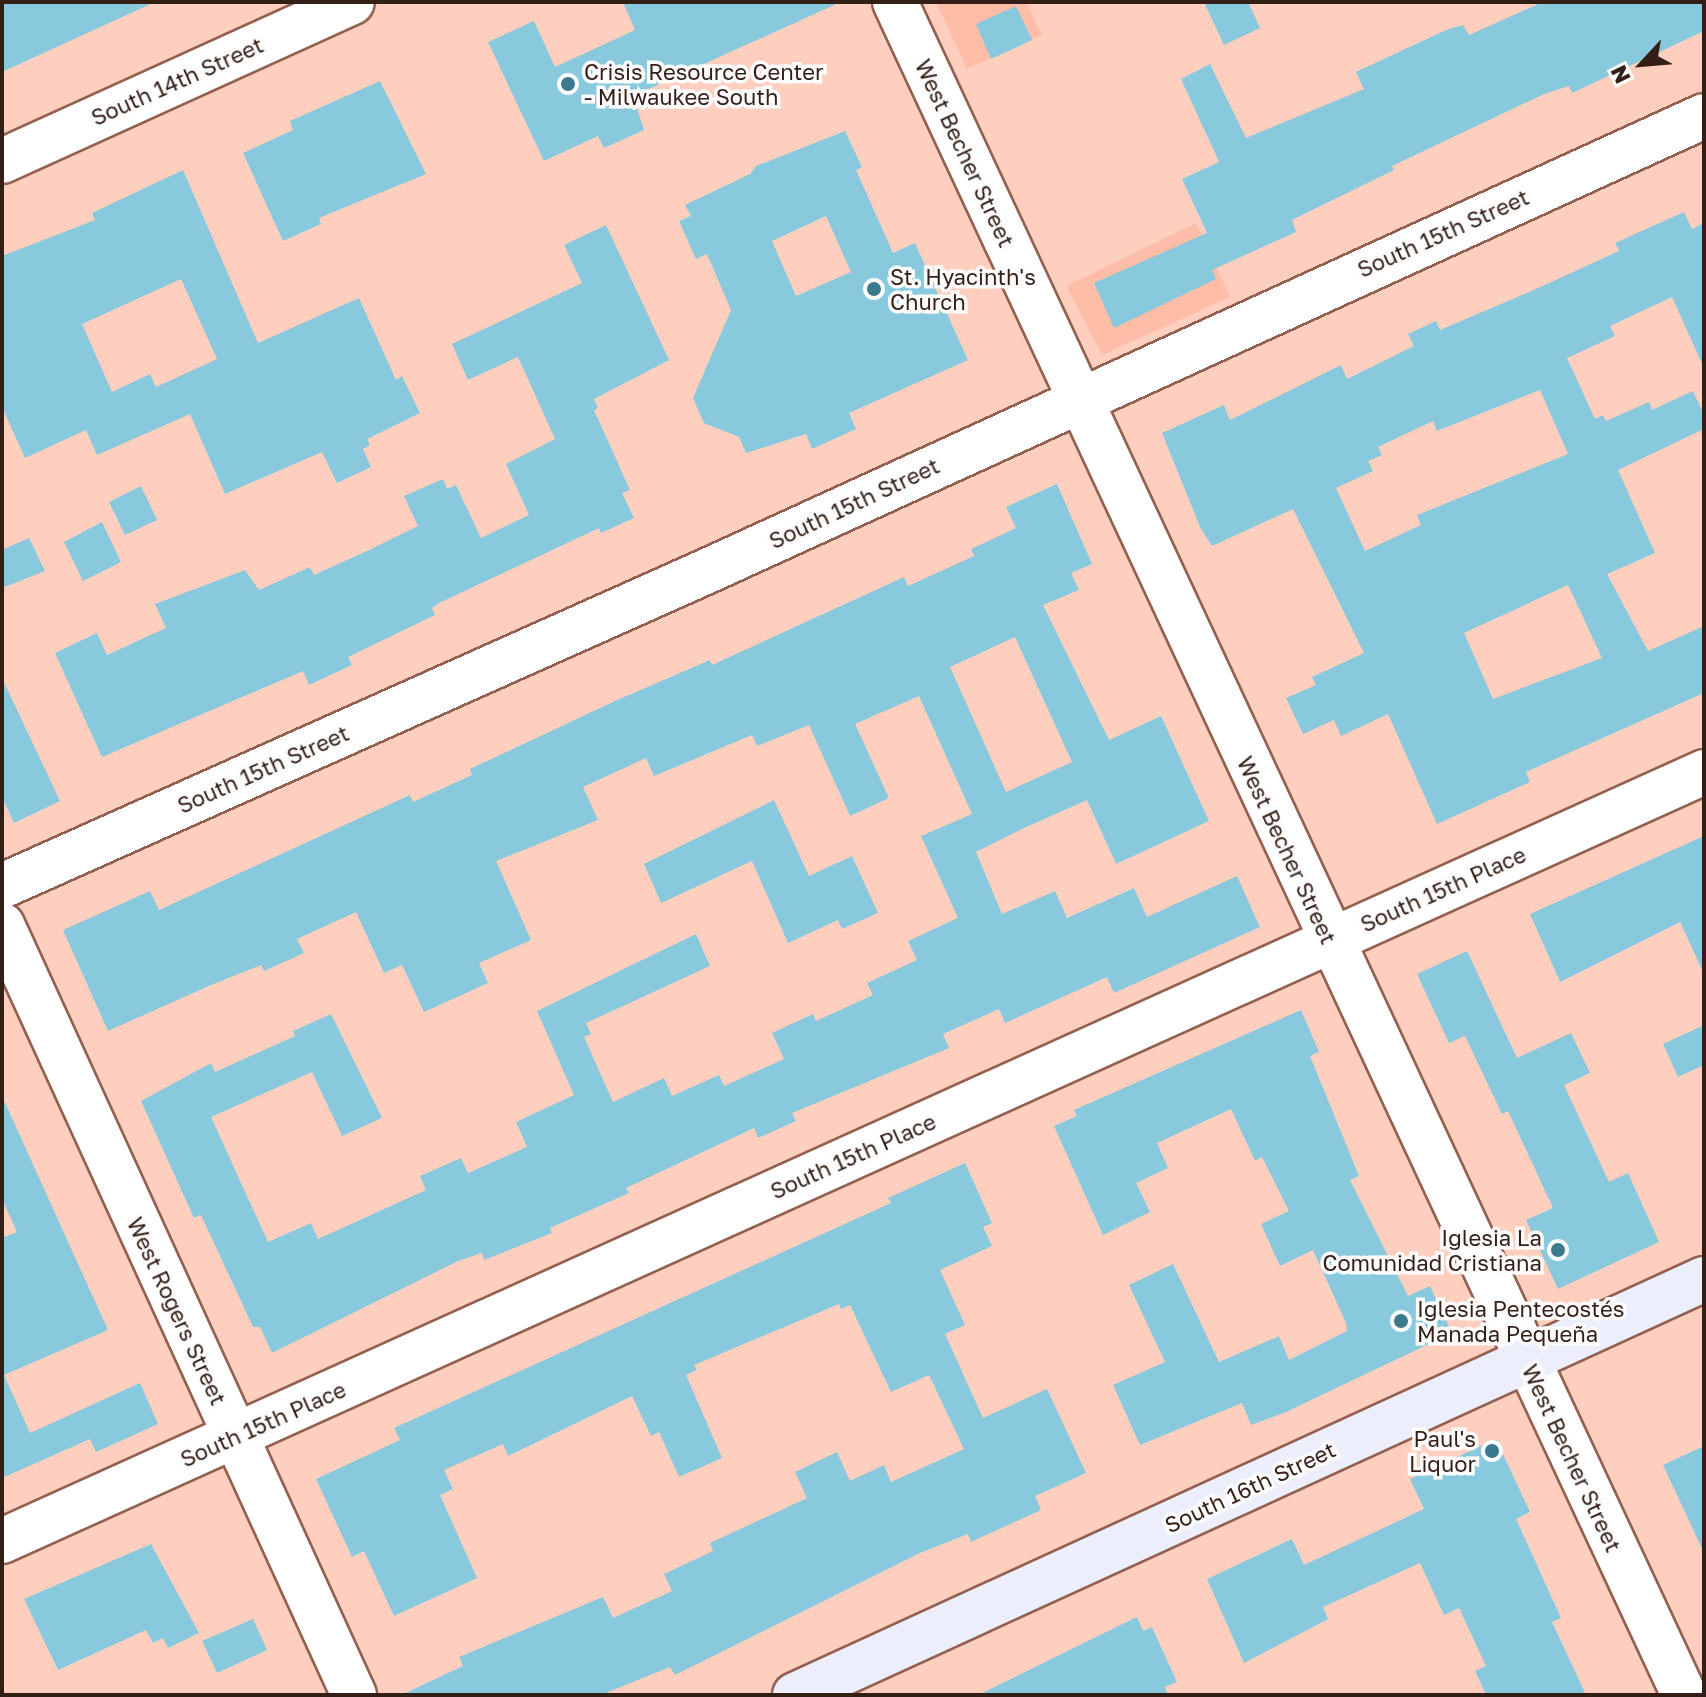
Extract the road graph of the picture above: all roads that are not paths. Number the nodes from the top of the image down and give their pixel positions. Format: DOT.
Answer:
graph roads {
  1 [pos="352,2"];
  2 [pos="895,2"];
  3 [pos="1704,116"];
  4 [pos="2,161"];
  5 [pos="1077,398"];
  6 [pos="1704,772"];
  7 [pos="2,886"];
  8 [pos="2,925"];
  9 [pos="1329,940"];
  10 [pos="1704,1279"];
  11 [pos="1526,1360"];
  12 [pos="236,1436"];
  13 [pos="2,1541"];
  14 [pos="354,1695"];
  15 [pos="795,1695"];
  16 [pos="1684,1695"];
  1 -- 4 [label="street, South 14th Street"];
  2 -- 5 [label="street, West Becher Street"];
  3 -- 5 [label="street, South 15th Street"];
  5 -- 7 [label="street, South 15th Street"];
  5 -- 9 [label="street, West Becher Street"];
  6 -- 9 [label="street, South 15th Place"];
  8 -- 12 [label="street, West Rogers Street"];
  9 -- 11 [label="street, West Becher Street"];
  9 -- 12 [label="street, South 15th Place"];
  10 -- 11 [label="main road, South 16th Street"];
  11 -- 15 [label="main road, South 16th Street"];
  11 -- 16 [label="street, West Becher Street"];
  12 -- 13 [label="street, South 15th Place"];
  12 -- 14 [label="street, West Rogers Street"];
}
